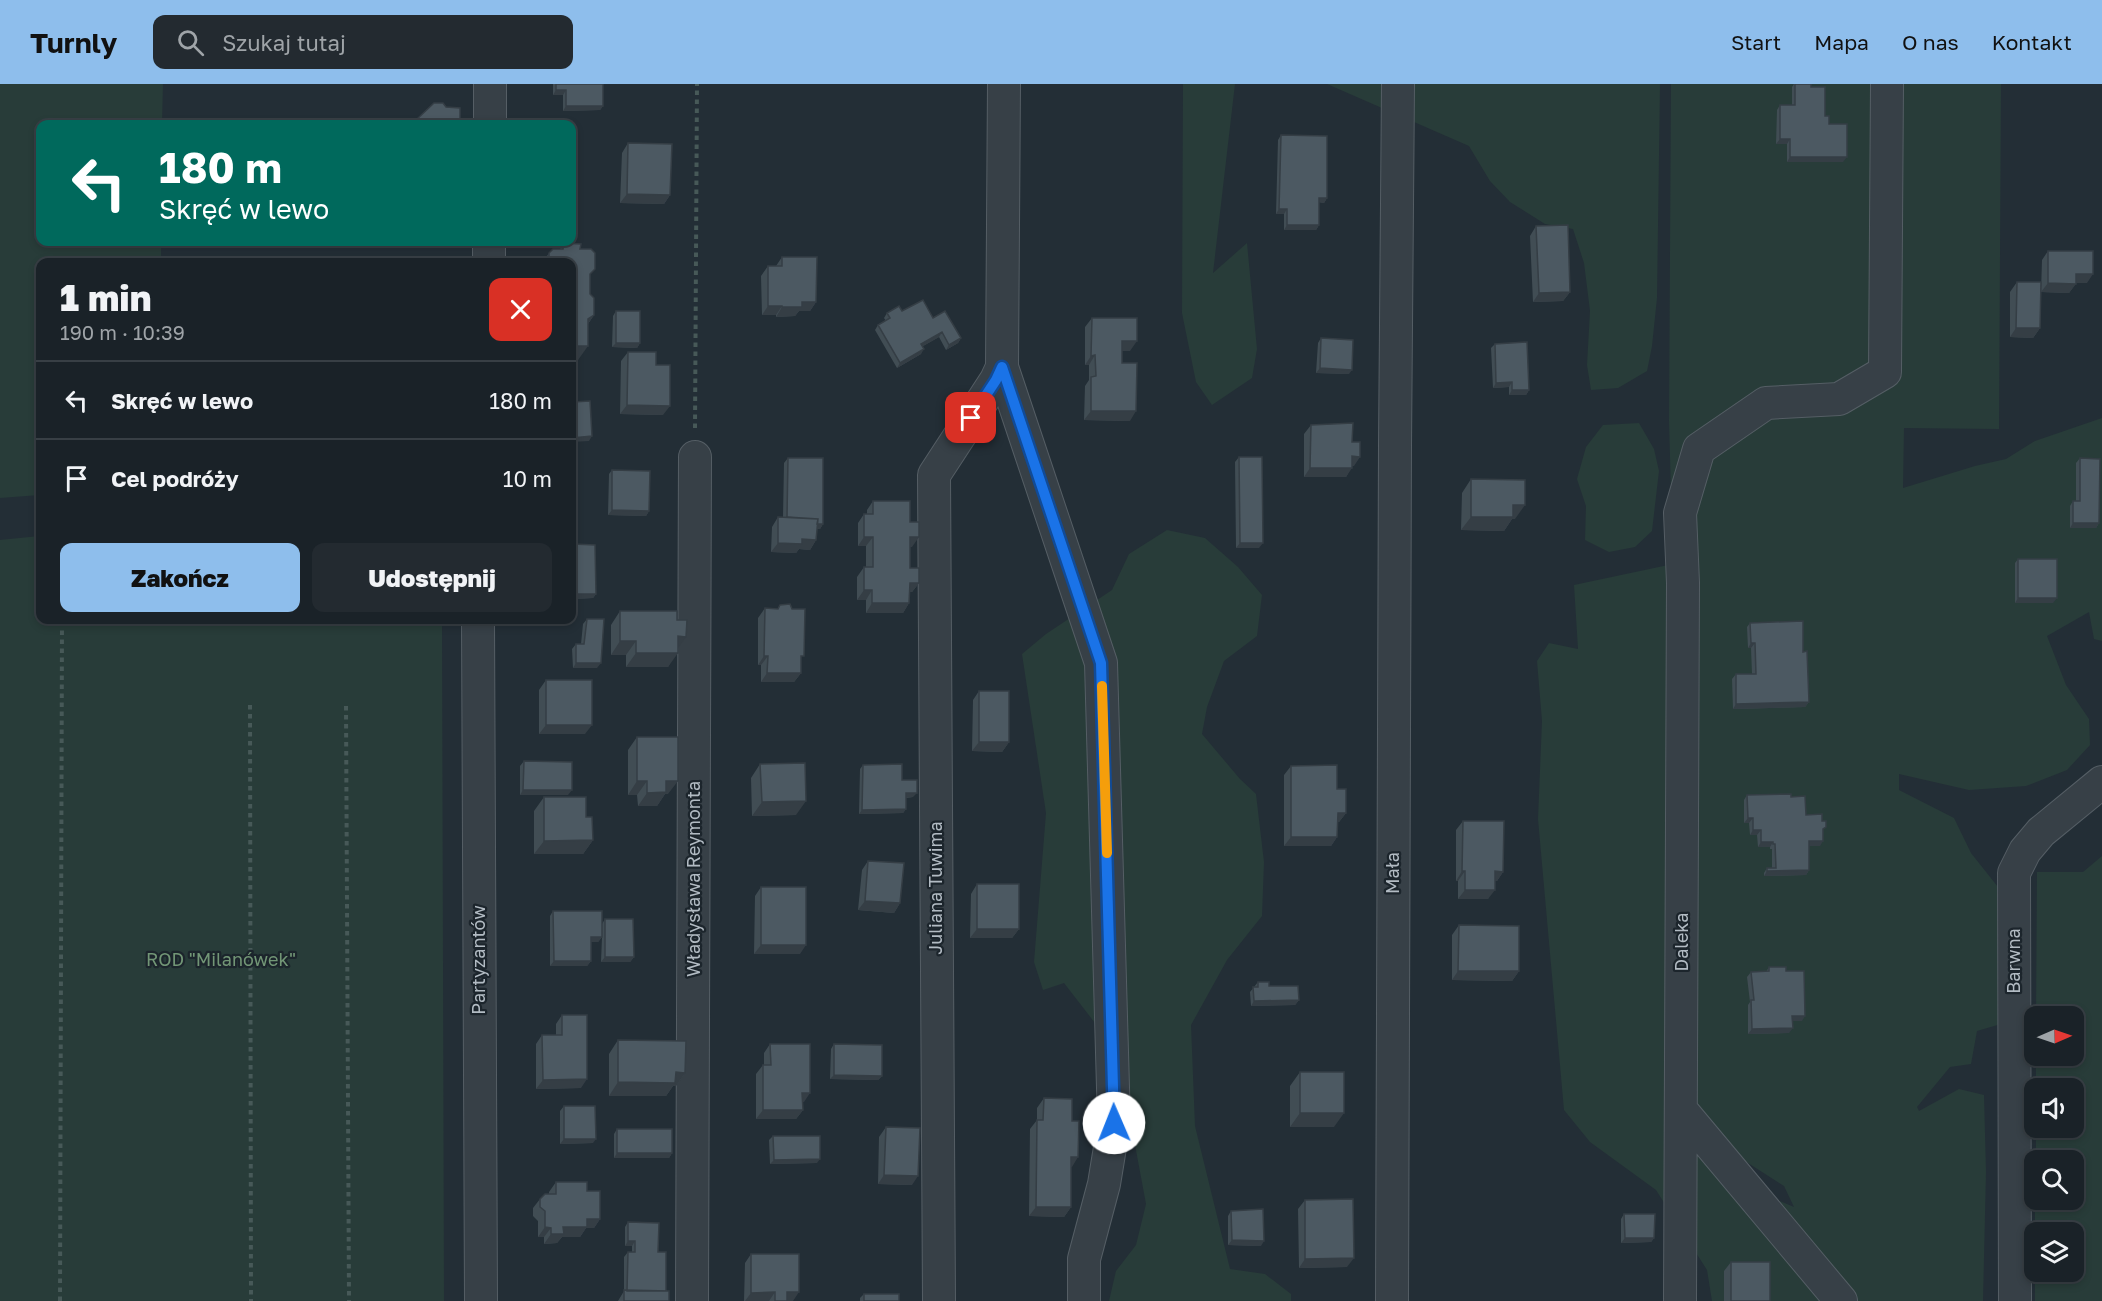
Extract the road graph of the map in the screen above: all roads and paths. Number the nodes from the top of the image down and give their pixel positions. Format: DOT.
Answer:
graph roads {
  1 [pos="490,84"];
  2 [pos="697,84"];
  3 [pos="1004,84"];
  4 [pos="1398,84"];
  5 [pos="1887,84"];
  6 [pos="490,120"];
  7 [pos="1002,367"];
  8 [pos="695,457"];
  9 [pos="62,624"];
  10 [pos="478,624"];
  11 [pos="250,705"];
  12 [pos="346,706"];
  13 [pos="2102,782"];
  14 [pos="1682,1111"];
  15 [pos="60,1301"];
  16 [pos="251,1301"];
  17 [pos="350,1301"];
  18 [pos="481,1301"];
  19 [pos="692,1301"];
  20 [pos="939,1301"];
  21 [pos="1084,1301"];
  22 [pos="1392,1301"];
  23 [pos="1680,1301"];
  24 [pos="1840,1301"];
  25 [pos="2015,1301"];
  1 -- 6 [label="street"];
  2 -- 8 [label="path"];
  3 -- 7 [label="street"];
  4 -- 22 [label="street, Mała"];
  5 -- 14 [label="street, Daleka"];
  7 -- 20 [label="street, Juliana Tuwima"];
  7 -- 21 [label="street"];
  8 -- 19 [label="street, Władysława Reymonta"];
  9 -- 15 [label="path"];
  10 -- 18 [label="street, Partyzantów"];
  11 -- 16 [label="path"];
  12 -- 17 [label="path"];
  13 -- 25 [label="street, Barwna"];
  14 -- 23 [label="street, Daleka"];
  14 -- 24 [label="street"];
}
